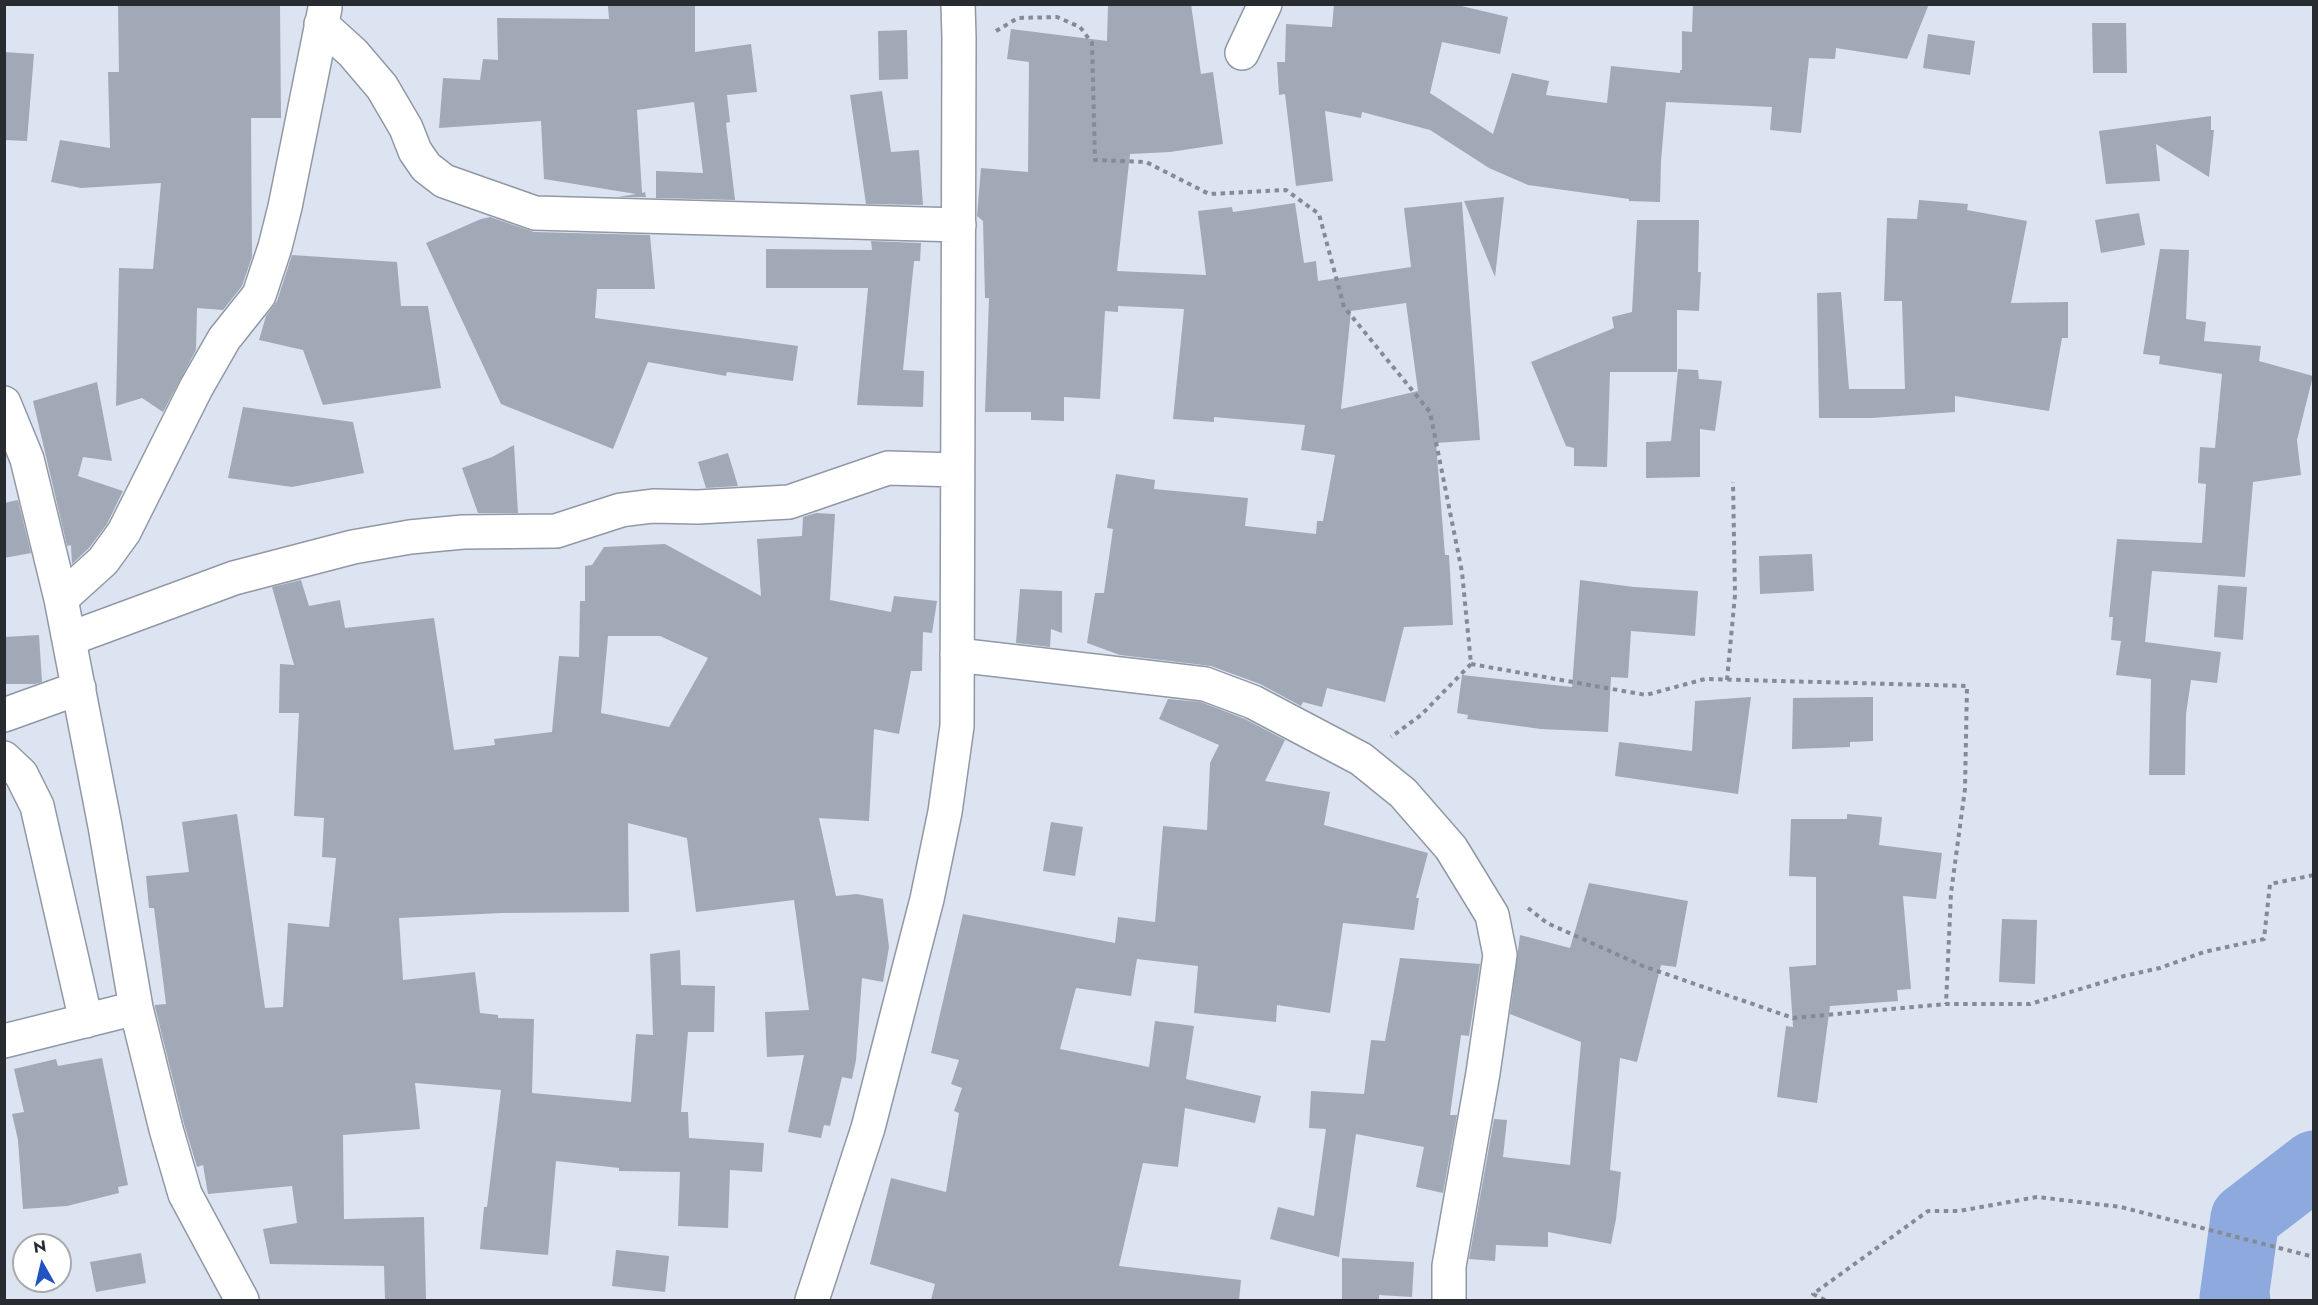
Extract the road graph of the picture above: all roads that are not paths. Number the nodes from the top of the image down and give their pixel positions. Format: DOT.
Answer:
graph roads {
  1 [pos="958,4"];
  2 [pos="1266,4"];
  3 [pos="323,14"];
  4 [pos="1242,53"];
  5 [pos="958,225"];
  6 [pos="4,403"];
  7 [pos="957,470"];
  8 [pos="61,599"];
  9 [pos="69,639"];
  10 [pos="957,655"];
  11 [pos="79,688"];
  12 [pos="4,715"];
  13 [pos="4,758"];
  14 [pos="136,1008"];
  15 [pos="86,1021"];
  16 [pos="4,1041"];
  17 [pos="242,1300"];
  18 [pos="812,1300"];
  19 [pos="1449,1300"];
  1 -- 5 [label="street"];
  2 -- 4 [label="street"];
  3 -- 5 [label="street"];
  3 -- 8 [label="street"];
  5 -- 7 [label="street"];
  6 -- 8 [label="street"];
  7 -- 9 [label="street"];
  7 -- 10 [label="street"];
  8 -- 9 [label="street"];
  9 -- 11 [label="street"];
  10 -- 18 [label="street"];
  10 -- 19 [label="street"];
  11 -- 12 [label="street"];
  11 -- 14 [label="street"];
  13 -- 15 [label="street"];
  14 -- 15 [label="street"];
  14 -- 17 [label="street"];
  15 -- 16 [label="street"];
}
